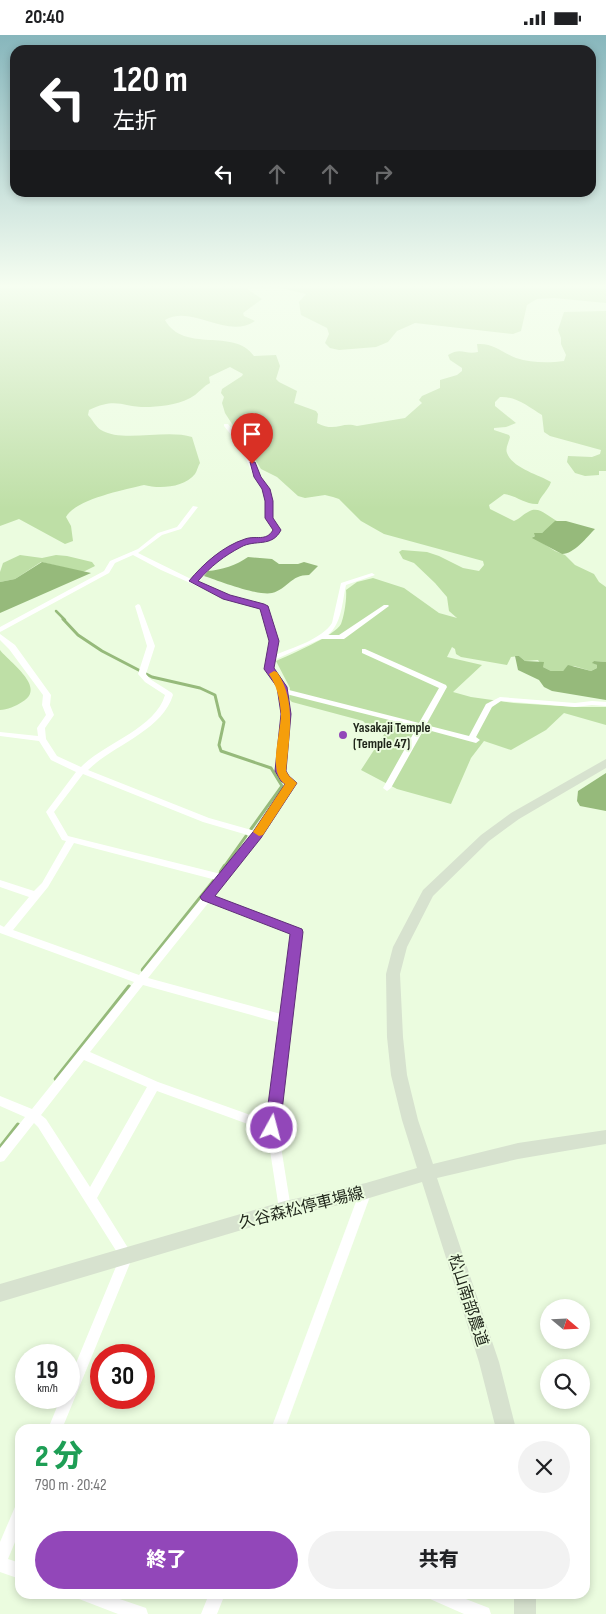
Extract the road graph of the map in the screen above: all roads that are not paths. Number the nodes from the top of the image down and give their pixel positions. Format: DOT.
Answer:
graph roads {
  1 [pos="226,425"];
  2 [pos="195,507"];
  3 [pos="133,553"];
  4 [pos="372,575"];
  5 [pos="193,581"];
  6 [pos="138,606"];
  7 [pos="386,606"];
  8 [pos="0,630"];
  9 [pos="0,636"];
  10 [pos="320,637"];
  11 [pos="365,651"];
  12 [pos="271,659"];
  13 [pos="282,691"];
  14 [pos="605,704"];
  15 [pos="422,727"];
  16 [pos="0,734"];
  17 [pos="42,739"];
  18 [pos="606,763"];
  19 [pos="81,771"];
  20 [pos="387,788"];
  21 [pos="257,835"];
  22 [pos="71,840"];
  23 [pos="223,878"];
  24 [pos="0,883"];
  25 [pos="37,896"];
  26 [pos="206,897"];
  27 [pos="3,930"];
  28 [pos="141,980"];
  29 [pos="286,1020"];
  30 [pos="82,1054"];
  31 [pos="154,1085"];
  32 [pos="0,1101"];
  33 [pos="34,1115"];
  34 [pos="272,1128"];
  35 [pos="606,1137"];
  36 [pos="0,1157"];
  37 [pos="427,1173"];
  38 [pos="366,1191"];
  39 [pos="90,1198"];
  40 [pos="285,1209"];
  41 [pos="127,1256"];
  42 [pos="0,1293"];
  43 [pos="80,1368"];
  44 [pos="63,1409"];
  45 [pos="57,1424"];
  46 [pos="280,1424"];
  47 [pos="505,1424"];
  48 [pos="15,1524"];
  49 [pos="0,1560"];
  50 [pos="0,1564"];
  51 [pos="15,1569"];
  52 [pos="98,1599"];
  53 [pos="214,1599"];
  54 [pos="447,1599"];
  55 [pos="525,1599"];
  56 [pos="140,1614"];
  57 [pos="209,1614"];
  58 [pos="484,1614"];
  59 [pos="525,1614"];
  1 -- 5 [label="street"];
  2 -- 3 [label="street"];
  3 -- 5 [label="street"];
  3 -- 8 [label="street"];
  4 -- 10 [label="street"];
  5 -- 12 [label="street"];
  6 -- 19 [label="street"];
  7 -- 10 [label="street"];
  9 -- 17 [label="street"];
  10 -- 12 [label="street"];
  11 -- 15 [label="street"];
  12 -- 13 [label="street"];
  13 -- 15 [label="street"];
  13 -- 21 [label="street"];
  14 -- 15 [label="street"];
  15 -- 20 [label="street"];
  16 -- 17 [label="street"];
  17 -- 19 [label="street"];
  18 -- 37 [label="street, 松山南部農道"];
  19 -- 21 [label="street"];
  19 -- 22 [label="street"];
  21 -- 23 [label="street"];
  22 -- 23 [label="street"];
  22 -- 25 [label="street"];
  23 -- 26 [label="street"];
  24 -- 25 [label="street"];
  25 -- 27 [label="street"];
  26 -- 28 [label="street"];
  26 -- 29 [label="street"];
  27 -- 28 [label="street"];
  28 -- 29 [label="street"];
  28 -- 30 [label="street"];
  29 -- 34 [label="street"];
  30 -- 31 [label="street"];
  30 -- 33 [label="street"];
  31 -- 34 [label="street"];
  31 -- 39 [label="street"];
  32 -- 33 [label="street"];
  33 -- 36 [label="street"];
  33 -- 39 [label="street"];
  34 -- 40 [label="street"];
  35 -- 37 [label="street, 久谷森松停車場線"];
  37 -- 38 [label="street, 久谷森松停車場線"];
  37 -- 47 [label="street, 松山南部農道"];
  38 -- 40 [label="street, 久谷森松停車場線"];
  38 -- 46 [label="street"];
  39 -- 41 [label="street"];
  40 -- 41 [label="street, 久谷森松停車場線"];
  41 -- 42 [label="street, 久谷森松停車場線"];
  41 -- 43 [label="street"];
  44 -- 45 [label="street"];
  48 -- 49 [label="street"];
  50 -- 51 [label="street"];
  52 -- 56 [label="street"];
  53 -- 57 [label="street"];
  54 -- 58 [label="street"];
  55 -- 59 [label="street"];
}
